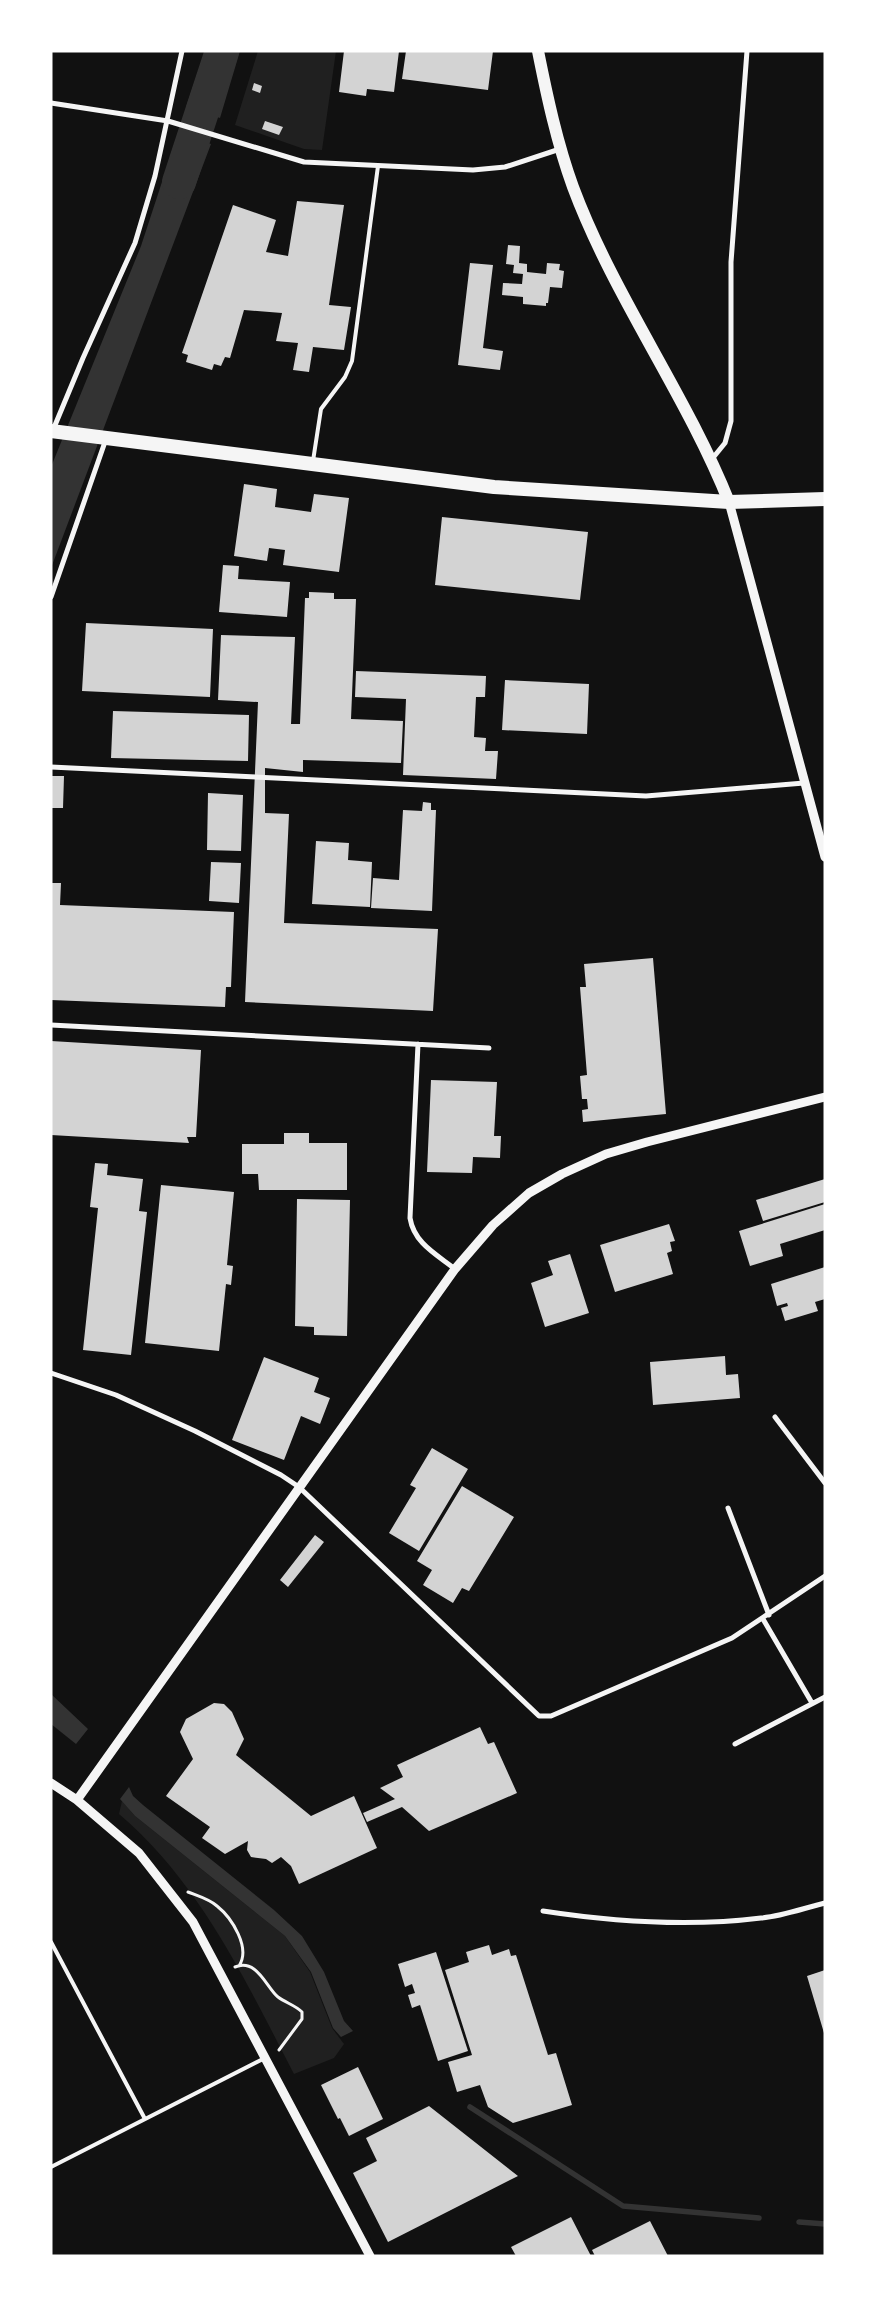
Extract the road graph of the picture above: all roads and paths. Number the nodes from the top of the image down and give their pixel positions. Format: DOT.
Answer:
graph roads {
  1 [pos="182,51"];
  2 [pos="538,51"];
  3 [pos="747,51"];
  4 [pos="51,103"];
  5 [pos="168,121"];
  6 [pos="561,148"];
  7 [pos="378,166"];
  8 [pos="53,432"];
  9 [pos="104,438"];
  10 [pos="712,459"];
  11 [pos="312,463"];
  12 [pos="825,499"];
  13 [pos="729,502"];
  14 [pos="51,597"];
  15 [pos="51,767"];
  16 [pos="804,783"];
  17 [pos="825,857"];
  18 [pos="51,1025"];
  19 [pos="418,1044"];
  20 [pos="489,1048"];
  21 [pos="825,1097"];
  22 [pos="455,1269"];
  23 [pos="51,1373"];
  24 [pos="775,1417"];
  25 [pos="825,1483"];
  26 [pos="299,1487"];
  27 [pos="728,1508"];
  28 [pos="825,1576"];
  29 [pos="769,1615"];
  30 [pos="763,1619"];
  31 [pos="825,1696"];
  32 [pos="812,1703"];
  33 [pos="735,1744"];
  34 [pos="51,1783"];
  35 [pos="77,1800"];
  36 [pos="188,1892"];
  37 [pos="825,1903"];
  38 [pos="543,1911"];
  39 [pos="51,1942"];
  40 [pos="279,2050"];
  41 [pos="265,2058"];
  42 [pos="145,2119"];
  43 [pos="51,2167"];
  44 [pos="370,2256"];
  1 -- 5 [label="street"];
  2 -- 6 [label="main road"];
  3 -- 10 [label="street"];
  4 -- 5 [label="street"];
  5 -- 7 [label="street"];
  5 -- 8 [label="street"];
  6 -- 7 [label="street"];
  6 -- 10 [label="main road"];
  7 -- 11 [label="lane"];
  8 -- 9 [label="highway"];
  9 -- 11 [label="highway"];
  9 -- 14 [label="street"];
  10 -- 13 [label="main road"];
  11 -- 13 [label="highway"];
  12 -- 13 [label="highway"];
  13 -- 16 [label="street"];
  15 -- 16 [label="street"];
  16 -- 17 [label="street"];
  18 -- 19 [label="street"];
  19 -- 20 [label="street"];
  19 -- 22 [label="street"];
  21 -- 22 [label="street"];
  22 -- 26 [label="street"];
  23 -- 26 [label="street"];
  24 -- 25 [label="street"];
  26 -- 30 [label="street"];
  26 -- 35 [label="street"];
  27 -- 29 [label="street"];
  28 -- 29 [label="street"];
  29 -- 30 [label="street"];
  30 -- 32 [label="street"];
  31 -- 32 [label="street"];
  32 -- 33 [label="street"];
  34 -- 35 [label="street"];
  35 -- 41 [label="street"];
  36 -- 40 [label="path"];
  37 -- 38 [label="street"];
  39 -- 42 [label="lane"];
  41 -- 42 [label="lane"];
  41 -- 44 [label="street"];
  42 -- 43 [label="lane"];
}
